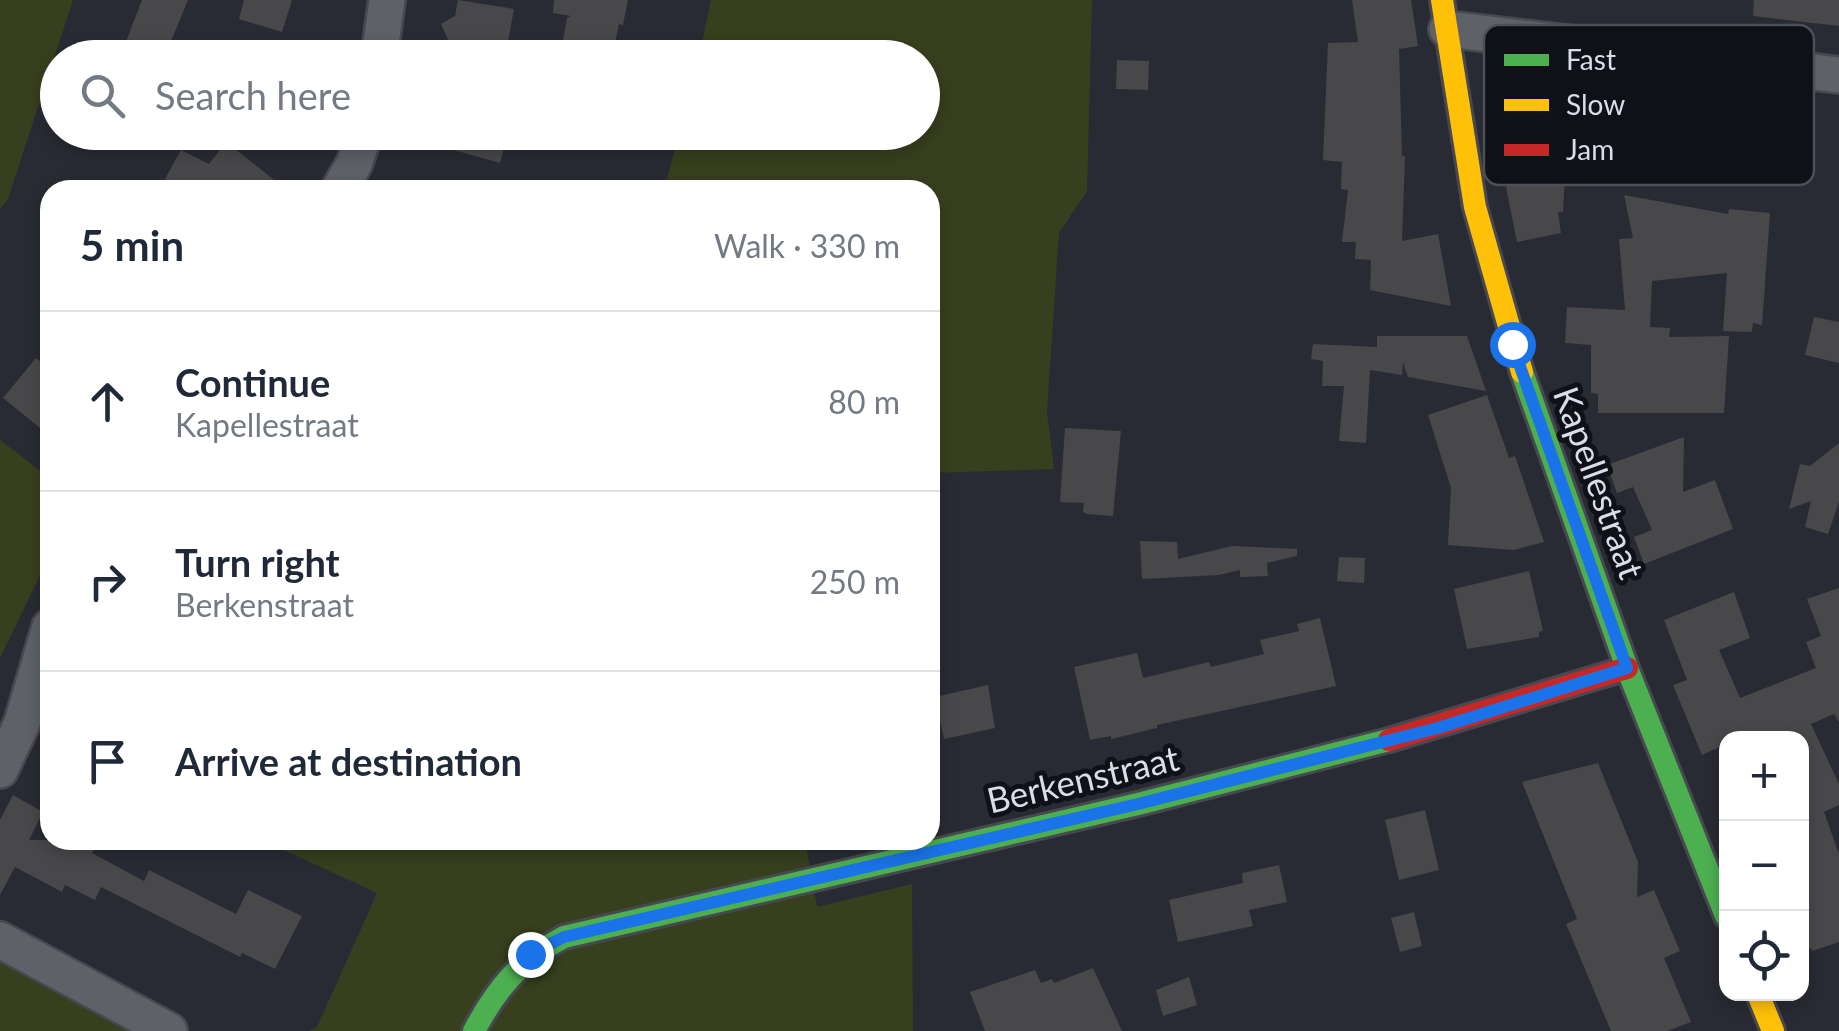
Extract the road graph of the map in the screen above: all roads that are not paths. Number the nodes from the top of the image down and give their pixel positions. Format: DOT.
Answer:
graph roads {
  1 [pos="387,0"];
  2 [pos="1444,14"];
  3 [pos="1515,25"];
  4 [pos="381,40"];
  5 [pos="1814,71"];
  6 [pos="1839,75"];
  7 [pos="359,150"];
  8 [pos="345,180"];
  9 [pos="40,661"];
  10 [pos="1627,668"];
  11 [pos="0,770"];
  12 [pos="939,850"];
  13 [pos="940,850"];
  14 [pos="1724,911"];
  15 [pos="0,940"];
  16 [pos="1761,1001"];
  17 [pos="169,1031"];
  18 [pos="474,1031"];
  19 [pos="1773,1031"];
  1 -- 4 [label="street"];
  2 -- 3 [label="street"];
  2 -- 10 [label="street, Kapellestraat"];
  5 -- 6 [label="street"];
  7 -- 8 [label="street"];
  9 -- 11 [label="street"];
  10 -- 13 [label="street, Berkenstraat"];
  10 -- 14 [label="street, Kapellestraat"];
  12 -- 18 [label="street, Berkenstraat"];
  15 -- 17 [label="street"];
  16 -- 19 [label="street"];
}
